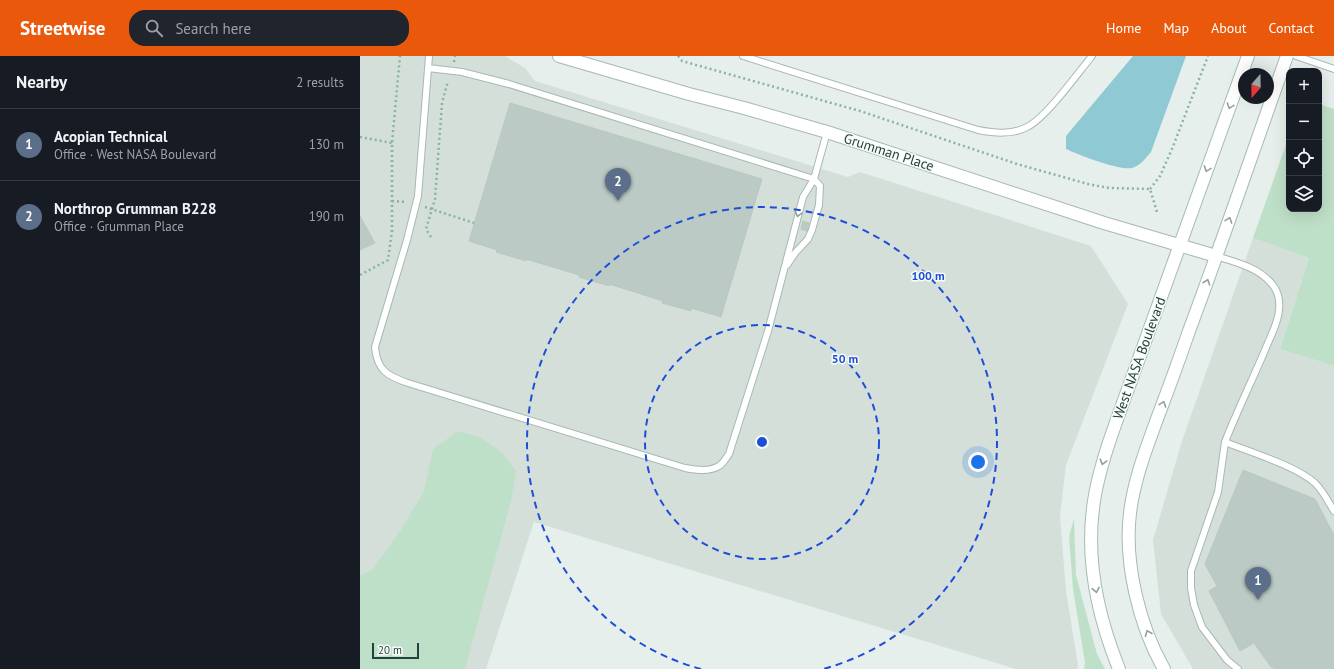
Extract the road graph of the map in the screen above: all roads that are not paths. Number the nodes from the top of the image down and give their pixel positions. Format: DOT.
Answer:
graph roads {
  1 [pos="429,56"];
  2 [pos="559,56"];
  3 [pos="743,56"];
  4 [pos="1092,56"];
  5 [pos="1248,56"];
  6 [pos="1287,56"];
  7 [pos="1296,56"];
  8 [pos="428,68"];
  9 [pos="1334,69"];
  10 [pos="827,132"];
  11 [pos="814,179"];
  12 [pos="1179,246"];
  13 [pos="1216,256"];
  14 [pos="784,268"];
  15 [pos="1225,442"];
  16 [pos="1334,511"];
  17 [pos="1119,669"];
  18 [pos="1164,669"];
  19 [pos="1238,669"];
  1 -- 8 [label="lane"];
  2 -- 10 [label="main road, Grumman Place"];
  3 -- 4 [label="lane"];
  5 -- 12 [label="main road, West NASA Boulevard, one-way"];
  13 -- 6 [label="main road, one-way"];
  7 -- 9 [label="lane"];
  8 -- 11 [label="lane"];
  8 -- 14 [label="lane"];
  10 -- 11 [label="lane"];
  10 -- 12 [label="main road, Grumman Place"];
  11 -- 14 [label="lane, one-way"];
  11 -- 14 [label="lane"];
  12 -- 13 [label="main road, Grumman Place"];
  12 -- 17 [label="main road, West NASA Boulevard, one-way"];
  13 -- 15 [label="lane"];
  18 -- 13 [label="main road, one-way"];
  15 -- 16 [label="lane"];
  15 -- 19 [label="lane"];
}
